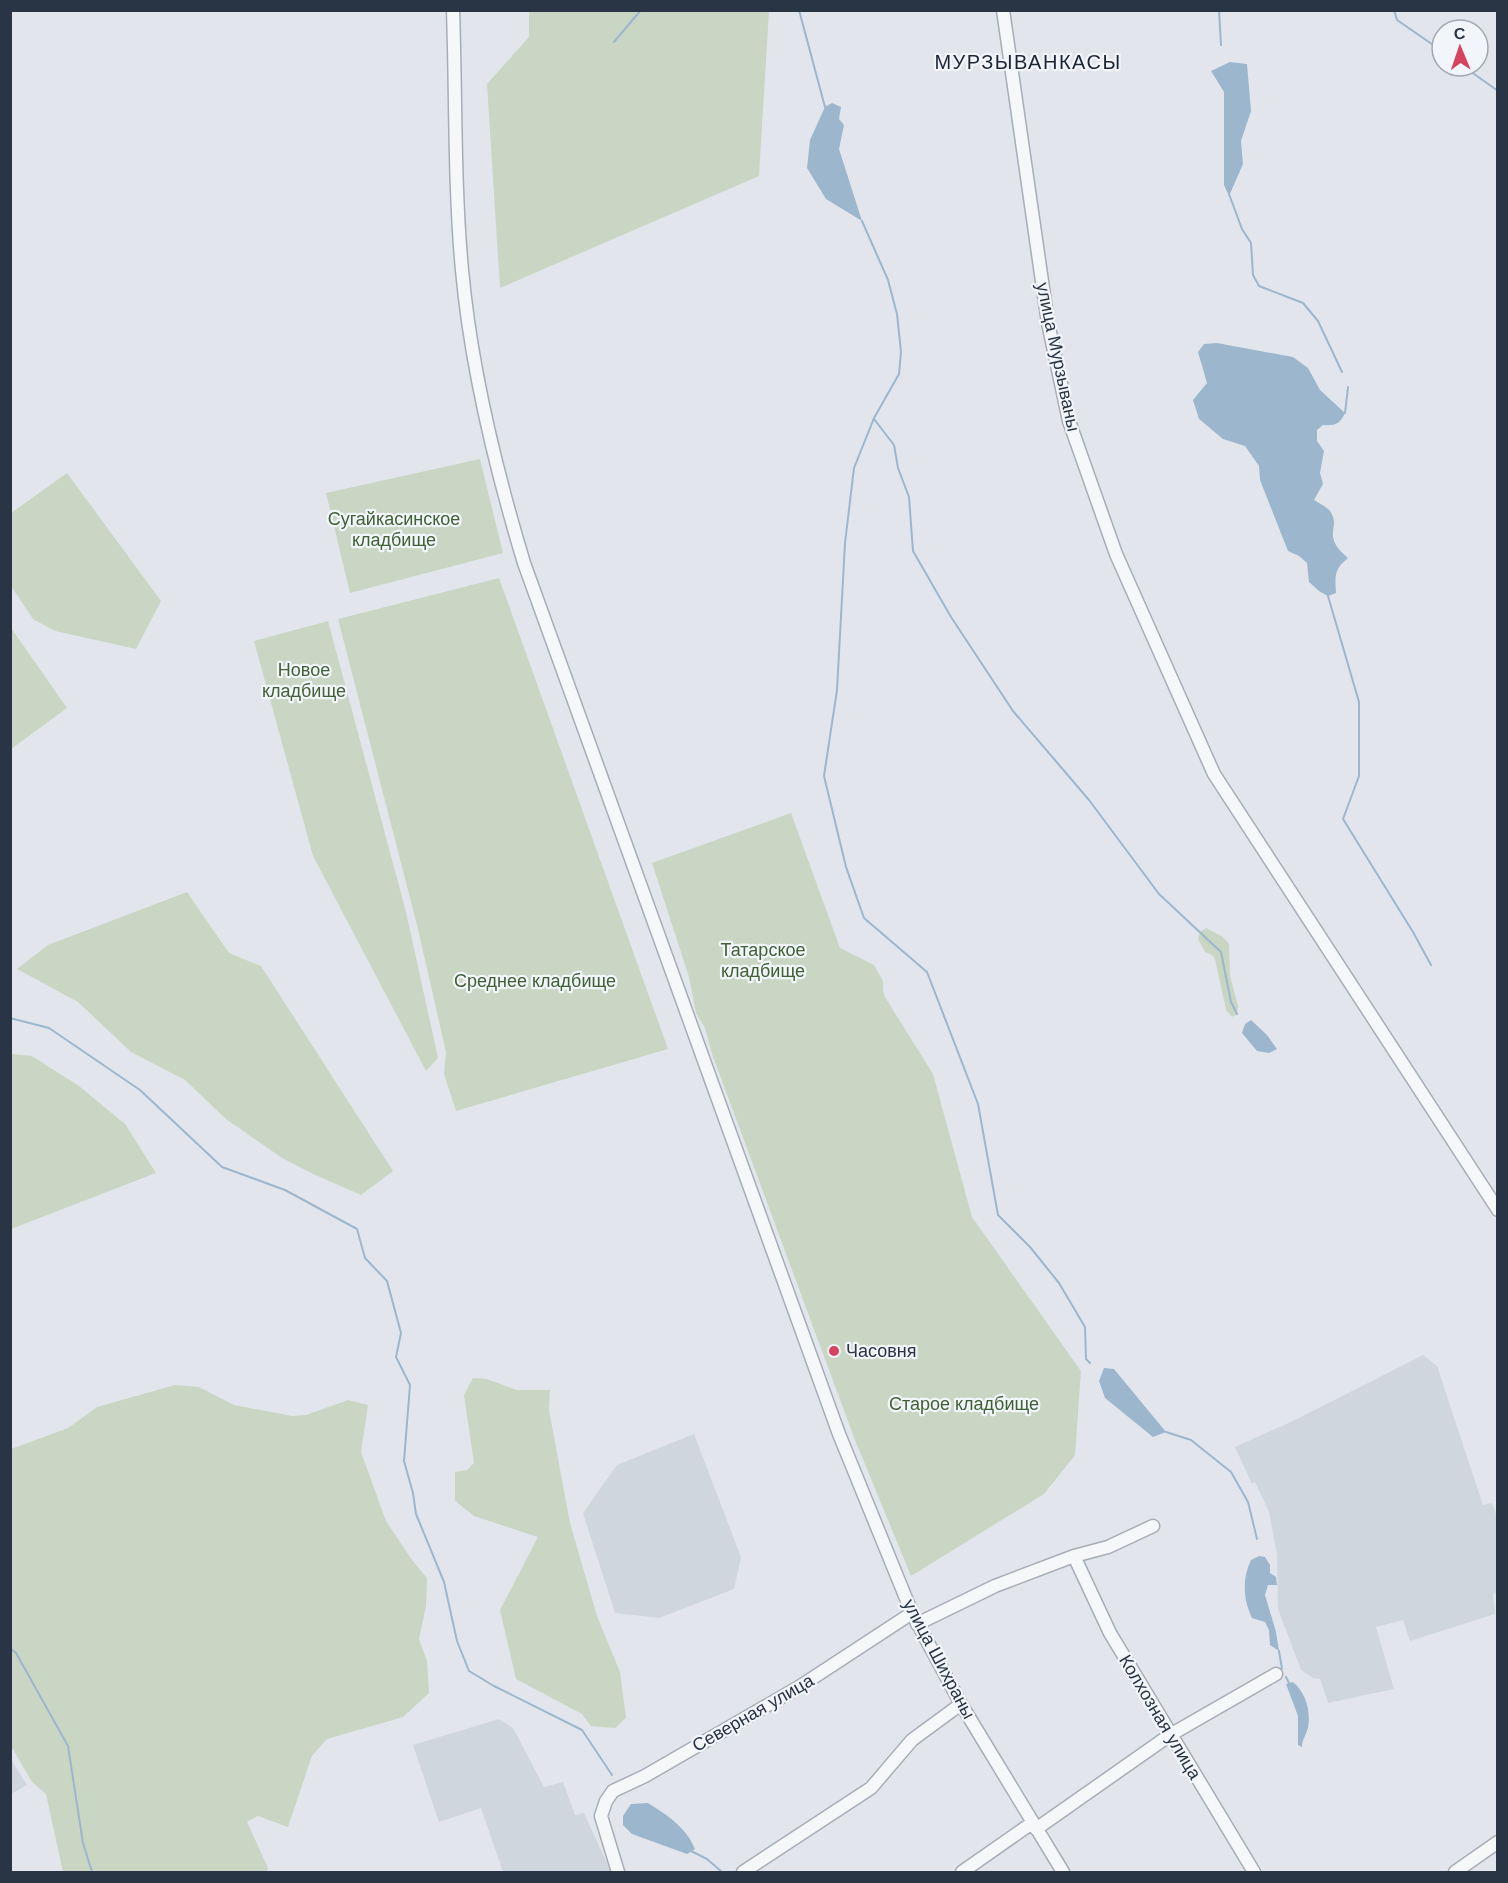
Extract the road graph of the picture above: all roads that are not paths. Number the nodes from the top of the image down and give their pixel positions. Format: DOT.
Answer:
graph roads {
  1 [pos="453,10"];
  2 [pos="1003,10"];
  3 [pos="1497,1210"];
  4 [pos="1152,1526"];
  5 [pos="1074,1556"];
  6 [pos="915,1619"];
  7 [pos="1276,1674"];
  8 [pos="961,1704"];
  9 [pos="1170,1735"];
  10 [pos="1034,1826"];
  11 [pos="1497,1842"];
  12 [pos="618,1872"];
  13 [pos="743,1872"];
  14 [pos="962,1872"];
  15 [pos="1063,1872"];
  16 [pos="1254,1872"];
  17 [pos="1455,1872"];
  1 -- 6 [label="street, улица Шихраны"];
  2 -- 3 [label="street, улица Мурзываны"];
  4 -- 5 [label="street, Северная улица"];
  5 -- 6 [label="street, Северная улица"];
  5 -- 9 [label="street, Колхозная улица"];
  6 -- 8 [label="street, улица Шихраны"];
  6 -- 12 [label="street, Северная улица"];
  7 -- 9 [label="street"];
  8 -- 10 [label="street, улица Шихраны"];
  8 -- 13 [label="street"];
  9 -- 10 [label="street"];
  9 -- 16 [label="street, Колхозная улица"];
  10 -- 14 [label="street"];
  10 -- 15 [label="street, улица Шихраны"];
  11 -- 17 [label="street"];
}
